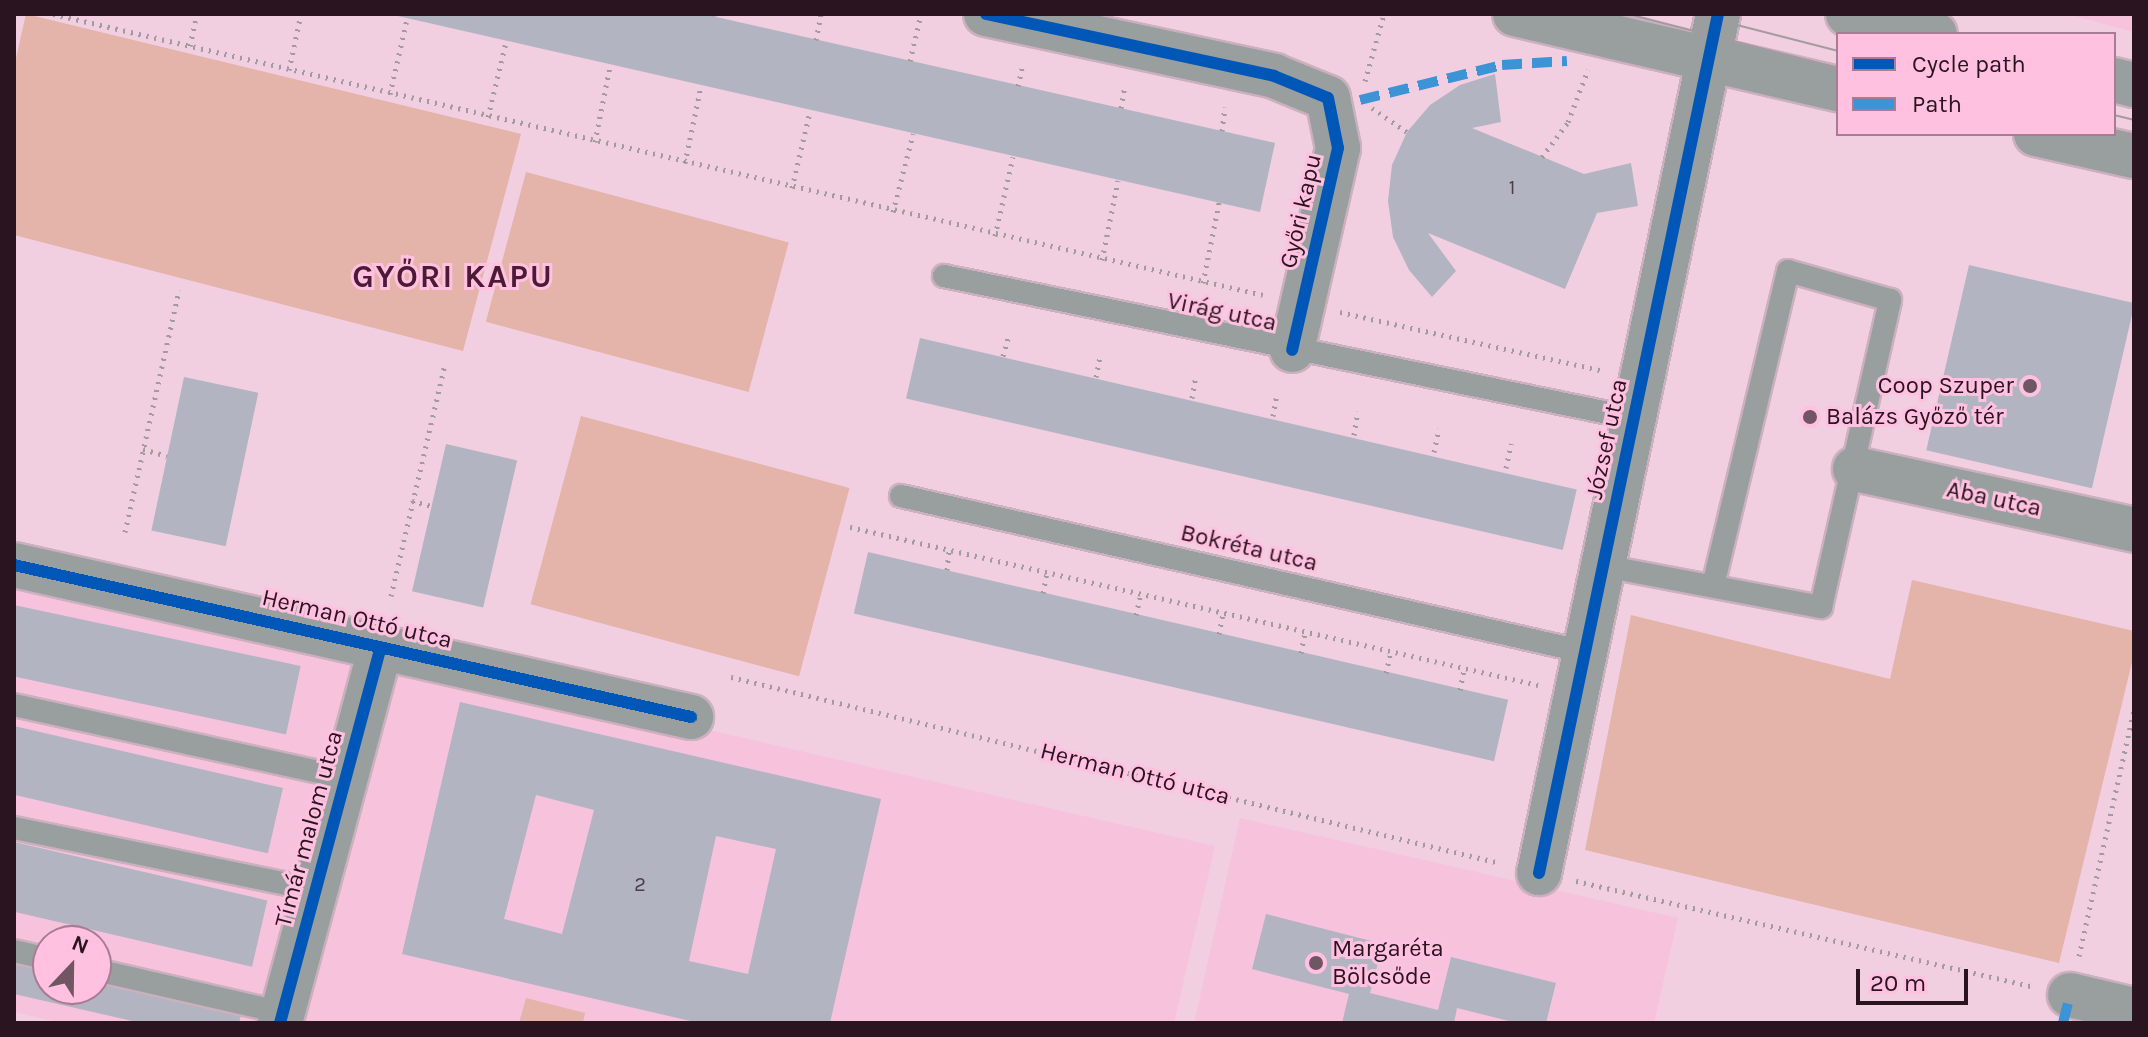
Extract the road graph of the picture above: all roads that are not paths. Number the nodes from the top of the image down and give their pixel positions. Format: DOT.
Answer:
graph roads {
  1 [pos="986,14"];
  2 [pos="1515,14"];
  3 [pos="1718,14"];
  4 [pos="1852,19"];
  5 [pos="1924,32"];
  6 [pos="1710,58"];
  7 [pos="1836,85"];
  8 [pos="2045,136"];
  9 [pos="2134,156"];
  10 [pos="944,276"];
  11 [pos="1292,350"];
  12 [pos="1633,418"];
  13 [pos="1855,469"];
  14 [pos="901,496"];
  15 [pos="2134,530"];
  16 [pos="14,565"];
  17 [pos="1604,566"];
  18 [pos="1713,586"];
  19 [pos="381,647"];
  20 [pos="1585,652"];
  21 [pos="14,705"];
  22 [pos="691,717"];
  23 [pos="346,778"];
  24 [pos="14,828"];
  25 [pos="1539,873"];
  26 [pos="316,890"];
  27 [pos="112,974"];
  28 [pos="2070,995"];
  29 [pos="2134,1010"];
  30 [pos="281,1018"];
  1 -- 11 [label="street, Győri kapu"];
  2 -- 6 [label="street"];
  3 -- 6 [label="street, József utca"];
  4 -- 5 [label="street"];
  6 -- 7 [label="street"];
  6 -- 12 [label="street, József utca"];
  8 -- 9 [label="street"];
  10 -- 11 [label="lane, Virág utca"];
  11 -- 12 [label="lane, Virág utca"];
  12 -- 17 [label="street, József utca"];
  13 -- 15 [label="street, Aba utca"];
  13 -- 18 [label="lane"];
  13 -- 18 [label="lane"];
  14 -- 20 [label="lane, Bokréta utca"];
  16 -- 19 [label="street, Herman Ottó utca"];
  17 -- 18 [label="lane"];
  17 -- 20 [label="street, József utca"];
  19 -- 22 [label="street, Herman Ottó utca"];
  19 -- 23 [label="street, Tímár malom utca"];
  20 -- 25 [label="street, József utca"];
  21 -- 23 [label="lane"];
  23 -- 26 [label="street, Tímár malom utca"];
  24 -- 26 [label="lane"];
  26 -- 30 [label="street, Tímár malom utca"];
  27 -- 30 [label="lane"];
  28 -- 29 [label="street"];
}
